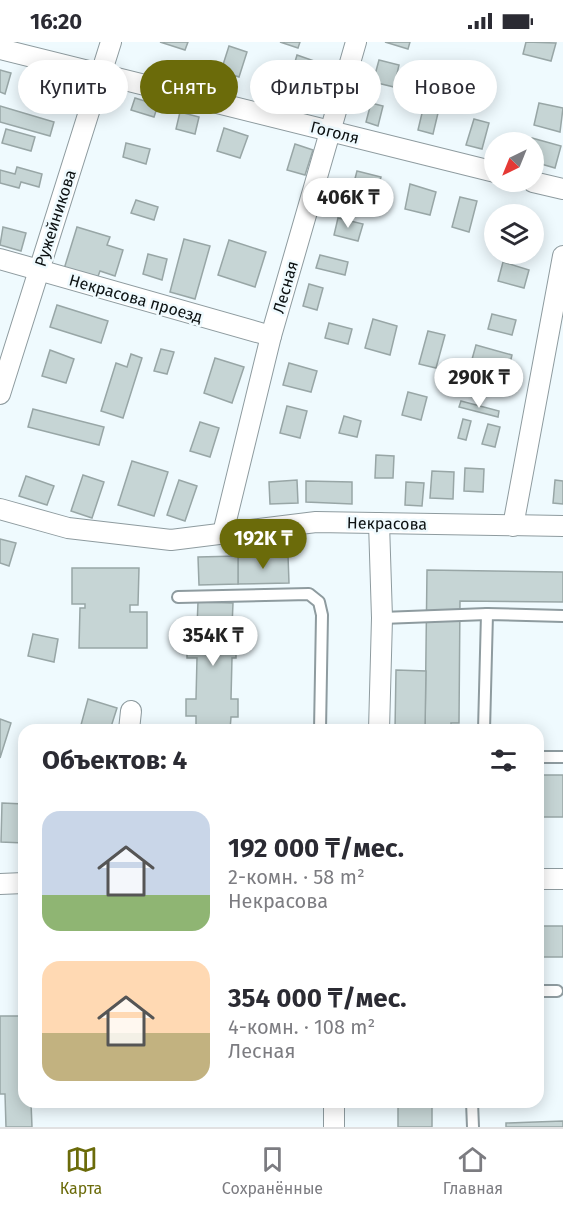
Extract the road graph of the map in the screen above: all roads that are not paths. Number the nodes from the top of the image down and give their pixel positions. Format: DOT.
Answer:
graph roads {
  1 [pos="111,42"];
  2 [pos="356,42"];
  3 [pos="0,49"];
  4 [pos="44,60"];
  5 [pos="105,60"];
  6 [pos="128,81"];
  7 [pos="88,114"];
  8 [pos="331,131"];
  9 [pos="484,169"];
  10 [pos="544,184"];
  11 [pos="563,189"];
  12 [pos="563,256"];
  13 [pos="0,260"];
  14 [pos="39,271"];
  15 [pos="271,336"];
  16 [pos="0,394"];
  17 [pos="0,509"];
  18 [pos="378,523"];
  19 [pos="513,526"];
  20 [pos="563,526"];
  21 [pos="223,534"];
  22 [pos="178,597"];
  23 [pos="487,614"];
  24 [pos="563,616"];
  25 [pos="381,618"];
  26 [pos="320,724"];
  27 [pos="379,724"];
  28 [pos="484,724"];
  29 [pos="544,757"];
  30 [pos="563,757"];
  31 [pos="544,879"];
  32 [pos="563,879"];
  33 [pos="18,883"];
  34 [pos="0,884"];
  35 [pos="557,991"];
  36 [pos="544,992"];
  37 [pos="334,1108"];
  38 [pos="472,1108"];
  39 [pos="334,1127"];
  40 [pos="473,1127"];
  1 -- 5 [label="street, Ружейникова"];
  2 -- 8 [label="street, Лесная"];
  3 -- 4 [label="street, Гоголя"];
  6 -- 8 [label="street, Гоголя"];
  7 -- 14 [label="street, Ружейникова"];
  8 -- 9 [label="street, Гоголя"];
  8 -- 15 [label="street, Лесная"];
  10 -- 11 [label="street"];
  12 -- 19 [label="street"];
  13 -- 14 [label="street, Некрасова проезд"];
  14 -- 15 [label="street, Некрасова проезд"];
  14 -- 16 [label="street, Ружейникова"];
  15 -- 21 [label="street, Лесная"];
  17 -- 21 [label="street, Некрасова"];
  18 -- 19 [label="street, Некрасова"];
  18 -- 21 [label="street, Некрасова"];
  18 -- 25 [label="street"];
  19 -- 20 [label="street, Некрасова"];
  22 -- 26 [label="lane"];
  23 -- 24 [label="lane"];
  23 -- 25 [label="lane"];
  23 -- 28 [label="lane"];
  25 -- 27 [label="street"];
  29 -- 30 [label="lane"];
  31 -- 32 [label="street"];
  33 -- 34 [label="street"];
  35 -- 36 [label="lane"];
  37 -- 39 [label="street"];
  38 -- 40 [label="lane"];
}
